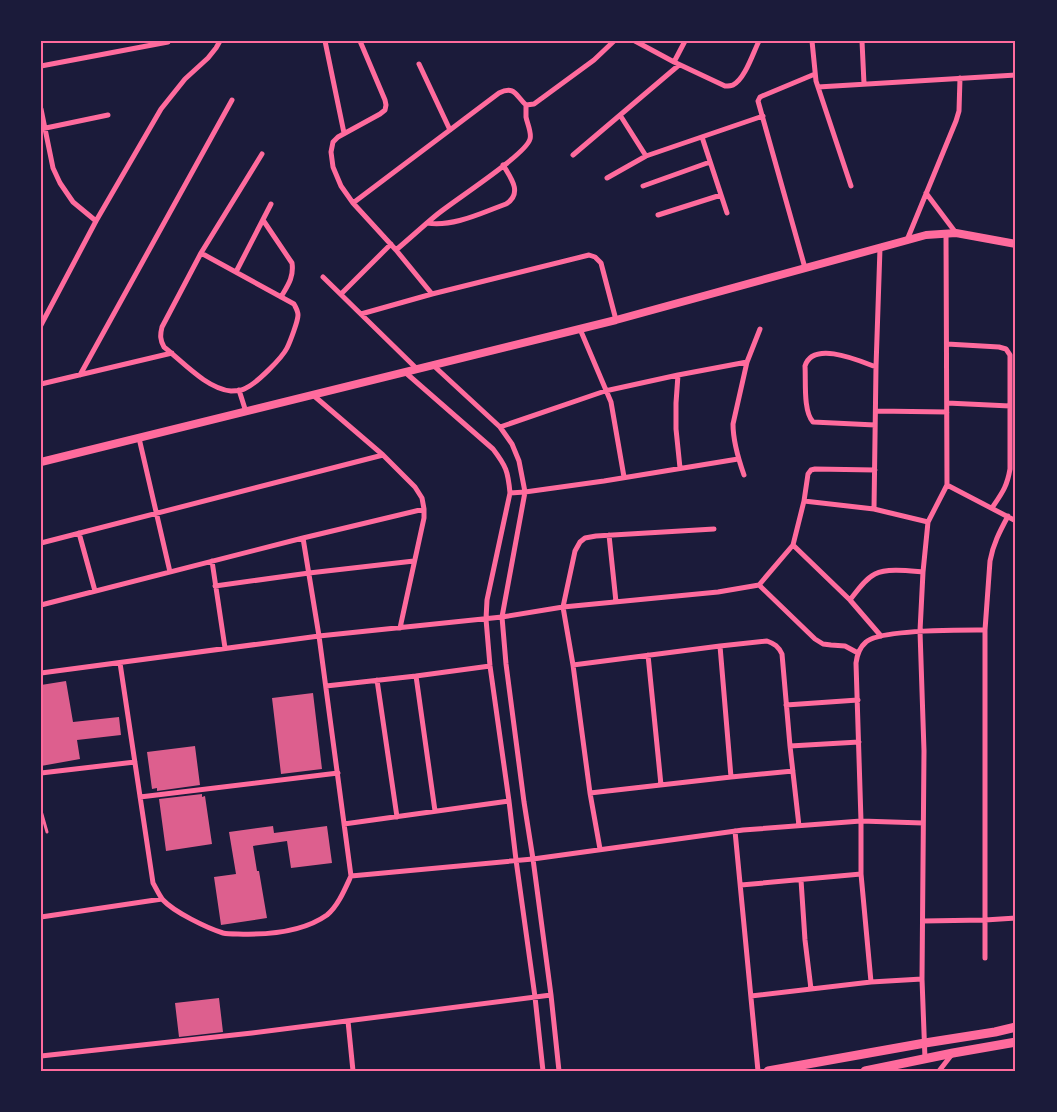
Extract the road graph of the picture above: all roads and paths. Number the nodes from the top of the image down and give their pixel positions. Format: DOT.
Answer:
graph roads {
  1 [pos="220,41"];
  2 [pos="325,41"];
  3 [pos="360,41"];
  4 [pos="614,41"];
  5 [pos="635,41"];
  6 [pos="684,41"];
  7 [pos="759,41"];
  8 [pos="812,41"];
  9 [pos="862,41"];
  10 [pos="168,42"];
  11 [pos="419,64"];
  12 [pos="677,64"];
  13 [pos="41,66"];
  14 [pos="815,74"];
  15 [pos="1016,75"];
  16 [pos="960,78"];
  17 [pos="864,84"];
  18 [pos="818,87"];
  19 [pos="232,100"];
  20 [pos="526,105"];
  21 [pos="41,110"];
  22 [pos="108,115"];
  23 [pos="620,115"];
  24 [pos="762,116"];
  25 [pos="43,129"];
  26 [pos="450,130"];
  27 [pos="344,133"];
  28 [pos="702,137"];
  29 [pos="262,154"];
  30 [pos="573,154"];
  31 [pos="646,156"];
  32 [pos="710,162"];
  33 [pos="503,165"];
  34 [pos="607,178"];
  35 [pos="643,186"];
  36 [pos="851,186"];
  37 [pos="926,193"];
  38 [pos="721,195"];
  39 [pos="353,203"];
  40 [pos="271,204"];
  41 [pos="727,213"];
  42 [pos="658,215"];
  43 [pos="263,220"];
  44 [pos="96,221"];
  45 [pos="427,223"];
  46 [pos="946,233"];
  47 [pos="956,233"];
  48 [pos="908,240"];
  49 [pos="391,244"];
  50 [pos="1016,244"];
  51 [pos="880,248"];
  52 [pos="396,250"];
  53 [pos="202,253"];
  54 [pos="805,268"];
  55 [pos="236,272"];
  56 [pos="323,277"];
  57 [pos="341,294"];
  58 [pos="432,294"];
  59 [pos="281,297"];
  60 [pos="361,314"];
  61 [pos="616,320"];
  62 [pos="41,325"];
  63 [pos="580,329"];
  64 [pos="760,329"];
  65 [pos="947,344"];
  66 [pos="172,353"];
  67 [pos="747,362"];
  68 [pos="434,366"];
  69 [pos="876,367"];
  70 [pos="418,370"];
  71 [pos="406,373"];
  72 [pos="678,374"];
  73 [pos="80,375"];
  74 [pos="41,384"];
  75 [pos="239,390"];
  76 [pos="605,391"];
  77 [pos="314,395"];
  78 [pos="947,403"];
  79 [pos="1010,406"];
  80 [pos="876,411"];
  81 [pos="246,412"];
  82 [pos="947,412"];
  83 [pos="876,425"];
  84 [pos="500,427"];
  85 [pos="138,438"];
  86 [pos="1010,454"];
  87 [pos="383,455"];
  88 [pos="1016,457"];
  89 [pos="738,459"];
  90 [pos="41,462"];
  91 [pos="680,468"];
  92 [pos="875,470"];
  93 [pos="744,475"];
  94 [pos="624,478"];
  95 [pos="947,485"];
  96 [pos="510,492"];
  97 [pos="525,492"];
  98 [pos="804,501"];
  99 [pos="992,508"];
  100 [pos="424,509"];
  101 [pos="874,509"];
  102 [pos="156,513"];
  103 [pos="1008,516"];
  104 [pos="1016,521"];
  105 [pos="928,522"];
  106 [pos="714,529"];
  107 [pos="79,533"];
  108 [pos="609,535"];
  109 [pos="303,538"];
  110 [pos="41,543"];
  111 [pos="793,545"];
  112 [pos="212,561"];
  113 [pos="414,561"];
  114 [pos="170,572"];
  115 [pos="923,572"];
  116 [pos="308,573"];
  117 [pos="759,585"];
  118 [pos="215,586"];
  119 [pos="95,591"];
  120 [pos="850,600"];
  121 [pos="616,602"];
  122 [pos="41,604"];
  123 [pos="563,607"];
  124 [pos="502,617"];
  125 [pos="486,619"];
  126 [pos="400,628"];
  127 [pos="985,630"];
  128 [pos="920,631"];
  129 [pos="319,636"];
  130 [pos="881,636"];
  131 [pos="720,646"];
  132 [pos="225,648"];
  133 [pos="858,653"];
  134 [pos="648,655"];
  135 [pos="120,663"];
  136 [pos="573,665"];
  137 [pos="490,666"];
  138 [pos="41,673"];
  139 [pos="416,676"];
  140 [pos="377,680"];
  141 [pos="326,686"];
  142 [pos="858,700"];
  143 [pos="786,705"];
  144 [pos="859,742"];
  145 [pos="790,746"];
  146 [pos="135,762"];
  147 [pos="793,771"];
  148 [pos="41,773"];
  149 [pos="338,773"];
  150 [pos="731,777"];
  151 [pos="661,785"];
  152 [pos="590,793"];
  153 [pos="140,797"];
  154 [pos="509,802"];
  155 [pos="41,811"];
  156 [pos="435,811"];
  157 [pos="397,817"];
  158 [pos="861,821"];
  159 [pos="923,823"];
  160 [pos="344,824"];
  161 [pos="799,826"];
  162 [pos="735,831"];
  163 [pos="48,832"];
  164 [pos="600,850"];
  165 [pos="533,859"];
  166 [pos="516,860"];
  167 [pos="861,874"];
  168 [pos="351,876"];
  169 [pos="801,880"];
  170 [pos="741,885"];
  171 [pos="162,899"];
  172 [pos="41,917"];
  173 [pos="1016,918"];
  174 [pos="985,920"];
  175 [pos="923,921"];
  176 [pos="985,958"];
  177 [pos="922,979"];
  178 [pos="870,982"];
  179 [pos="811,989"];
  180 [pos="551,995"];
  181 [pos="751,996"];
  182 [pos="535,997"];
  183 [pos="348,1021"];
  184 [pos="1016,1027"];
  185 [pos="925,1042"];
  186 [pos="1016,1042"];
  187 [pos="953,1053"];
  188 [pos="41,1056"];
  189 [pos="925,1059"];
  190 [pos="353,1071"];
  191 [pos="544,1071"];
  192 [pos="559,1071"];
  193 [pos="758,1071"];
  194 [pos="768,1071"];
  195 [pos="865,1071"];
  196 [pos="939,1071"];
  1 -- 44 [label="street"];
  2 -- 27 [label="street"];
  3 -- 27 [label="street"];
  4 -- 20 [label="street"];
  5 -- 12 [label="street"];
  6 -- 12 [label="street"];
  7 -- 12 [label="street"];
  8 -- 14 [label="street"];
  9 -- 17 [label="street"];
  10 -- 13 [label="street"];
  11 -- 26 [label="street"];
  12 -- 23 [label="street"];
  14 -- 18 [label="street"];
  14 -- 24 [label="street"];
  15 -- 16 [label="street"];
  16 -- 17 [label="street"];
  16 -- 37 [label="street"];
  17 -- 18 [label="street"];
  18 -- 36 [label="street"];
  19 -- 73 [label="street"];
  20 -- 26 [label="street"];
  20 -- 33 [label="street"];
  21 -- 25 [label="street"];
  22 -- 25 [label="street"];
  23 -- 30 [label="street"];
  23 -- 31 [label="street"];
  24 -- 28 [label="street"];
  24 -- 54 [label="street"];
  25 -- 44 [label="street"];
  26 -- 39 [label="street"];
  27 -- 39 [label="street"];
  28 -- 31 [label="street"];
  28 -- 32 [label="street"];
  29 -- 53 [label="street"];
  31 -- 34 [label="street"];
  32 -- 35 [label="street"];
  32 -- 38 [label="street"];
  33 -- 45 [label="street"];
  33 -- 45 [label="street"];
  37 -- 47 [label="street"];
  37 -- 48 [label="street"];
  38 -- 41 [label="street"];
  38 -- 42 [label="street"];
  39 -- 49 [label="street"];
  40 -- 43 [label="street"];
  43 -- 55 [label="street"];
  43 -- 59 [label="street"];
  44 -- 62 [label="street"];
  45 -- 52 [label="street"];
  46 -- 47 [label="street"];
  46 -- 48 [label="street"];
  46 -- 65 [label="street"];
  47 -- 50 [label="street"];
  48 -- 51 [label="street"];
  49 -- 52 [label="street"];
  49 -- 57 [label="street"];
  51 -- 54 [label="street"];
  51 -- 69 [label="street"];
  52 -- 58 [label="street"];
  53 -- 55 [label="street"];
  53 -- 66 [label="street"];
  54 -- 61 [label="street"];
  55 -- 59 [label="street"];
  56 -- 57 [label="street"];
  57 -- 60 [label="street"];
  58 -- 60 [label="street"];
  58 -- 61 [label="street"];
  59 -- 75 [label="street"];
  60 -- 70 [label="street"];
  61 -- 63 [label="street"];
  63 -- 68 [label="street"];
  63 -- 76 [label="street"];
  64 -- 67 [label="street"];
  65 -- 78 [label="street"];
  65 -- 79 [label="street"];
  66 -- 73 [label="street"];
  66 -- 75 [label="street"];
  67 -- 72 [label="street"];
  67 -- 89 [label="street"];
  68 -- 70 [label="street"];
  68 -- 84 [label="street"];
  69 -- 80 [label="street"];
  69 -- 83 [label="street"];
  70 -- 71 [label="street"];
  71 -- 77 [label="street"];
  71 -- 96 [label="street"];
  72 -- 76 [label="street"];
  72 -- 91 [label="street"];
  73 -- 74 [label="street"];
  75 -- 81 [label="street"];
  76 -- 84 [label="street"];
  76 -- 94 [label="street"];
  77 -- 81 [label="street"];
  77 -- 87 [label="street"];
  78 -- 79 [label="street"];
  78 -- 82 [label="street"];
  79 -- 86 [label="street"];
  80 -- 82 [label="street"];
  80 -- 83 [label="street"];
  81 -- 85 [label="street"];
  82 -- 95 [label="street"];
  83 -- 92 [label="street"];
  84 -- 97 [label="street"];
  85 -- 90 [label="street"];
  85 -- 102 [label="street"];
  86 -- 88 [label="street"];
  86 -- 99 [label="street"];
  87 -- 100 [label="street"];
  87 -- 102 [label="street"];
  89 -- 91 [label="street"];
  89 -- 93 [label="street"];
  91 -- 94 [label="street"];
  92 -- 98 [label="street"];
  92 -- 101 [label="street"];
  94 -- 97 [label="street"];
  95 -- 99 [label="street"];
  95 -- 105 [label="street"];
  96 -- 97 [label="street"];
  96 -- 125 [label="street"];
  97 -- 124 [label="street"];
  98 -- 101 [label="street"];
  98 -- 111 [label="street"];
  99 -- 103 [label="street"];
  100 -- 109 [label="street"];
  100 -- 113 [label="street"];
  101 -- 105 [label="street"];
  102 -- 107 [label="street"];
  102 -- 114 [label="street"];
  103 -- 104 [label="street"];
  103 -- 127 [label="street"];
  105 -- 115 [label="street"];
  106 -- 108 [label="street"];
  107 -- 110 [label="street"];
  107 -- 119 [label="street"];
  108 -- 121 [label="street"];
  108 -- 123 [label="street"];
  109 -- 112 [label="street"];
  109 -- 116 [label="street"];
  111 -- 117 [label="street"];
  111 -- 120 [label="street"];
  112 -- 114 [label="street"];
  112 -- 118 [label="street"];
  113 -- 116 [label="street"];
  113 -- 126 [label="street"];
  114 -- 119 [label="street"];
  115 -- 120 [label="street"];
  115 -- 128 [label="street"];
  116 -- 118 [label="street"];
  116 -- 129 [label="street"];
  117 -- 121 [label="street"];
  117 -- 133 [label="street"];
  118 -- 132 [label="street"];
  119 -- 122 [label="street"];
  120 -- 130 [label="street"];
  121 -- 123 [label="street"];
  123 -- 124 [label="street"];
  123 -- 136 [label="street"];
  124 -- 125 [label="street"];
  124 -- 165 [label="street"];
  125 -- 126 [label="street"];
  125 -- 137 [label="street"];
  126 -- 129 [label="street"];
  127 -- 128 [label="street"];
  127 -- 174 [label="street"];
  128 -- 130 [label="street"];
  128 -- 159 [label="street"];
  129 -- 132 [label="street"];
  129 -- 141 [label="street"];
  130 -- 133 [label="street"];
  131 -- 134 [label="street"];
  131 -- 143 [label="street"];
  131 -- 150 [label="street"];
  132 -- 135 [label="street"];
  133 -- 142 [label="street"];
  134 -- 136 [label="street"];
  134 -- 151 [label="street"];
  135 -- 138 [label="street"];
  135 -- 146 [label="street"];
  136 -- 152 [label="street"];
  137 -- 139 [label="street"];
  137 -- 154 [label="street"];
  139 -- 140 [label="street"];
  139 -- 156 [label="street"];
  140 -- 141 [label="street"];
  140 -- 157 [label="street"];
  141 -- 149 [label="street"];
  142 -- 143 [label="street"];
  142 -- 144 [label="street"];
  143 -- 145 [label="street"];
  144 -- 145 [label="street"];
  144 -- 158 [label="street"];
  145 -- 147 [label="street"];
  146 -- 148 [label="street"];
  146 -- 153 [label="street"];
  147 -- 150 [label="street"];
  147 -- 161 [label="street"];
  149 -- 153 [label="street"];
  149 -- 160 [label="street"];
  150 -- 151 [label="street"];
  151 -- 152 [label="street"];
  152 -- 164 [label="street"];
  153 -- 171 [label="street"];
  154 -- 156 [label="street"];
  154 -- 166 [label="street"];
  155 -- 163 [label="lane"];
  156 -- 157 [label="street"];
  157 -- 160 [label="street"];
  158 -- 159 [label="street"];
  158 -- 161 [label="street"];
  158 -- 167 [label="street"];
  159 -- 175 [label="street"];
  160 -- 168 [label="street"];
  161 -- 162 [label="street"];
  162 -- 164 [label="street"];
  162 -- 170 [label="street"];
  164 -- 165 [label="street"];
  165 -- 166 [label="street"];
  165 -- 180 [label="street"];
  166 -- 168 [label="street"];
  166 -- 182 [label="street"];
  167 -- 169 [label="street"];
  167 -- 178 [label="street"];
  168 -- 171 [label="street"];
  169 -- 170 [label="street"];
  169 -- 179 [label="street"];
  170 -- 181 [label="street"];
  171 -- 172 [label="street"];
  173 -- 174 [label="street"];
  174 -- 175 [label="street"];
  174 -- 176 [label="street"];
  175 -- 177 [label="street"];
  177 -- 178 [label="street"];
  177 -- 185 [label="street"];
  178 -- 179 [label="street"];
  179 -- 181 [label="street"];
  180 -- 182 [label="street"];
  180 -- 192 [label="street"];
  181 -- 193 [label="street"];
  182 -- 183 [label="street"];
  182 -- 191 [label="street"];
  183 -- 188 [label="street"];
  183 -- 190 [label="street"];
  184 -- 185 [label="main road"];
  185 -- 189 [label="street"];
  185 -- 194 [label="main road"];
  186 -- 187 [label="main road"];
  187 -- 189 [label="main road"];
  187 -- 196 [label="street"];
  189 -- 195 [label="main road"];
}
